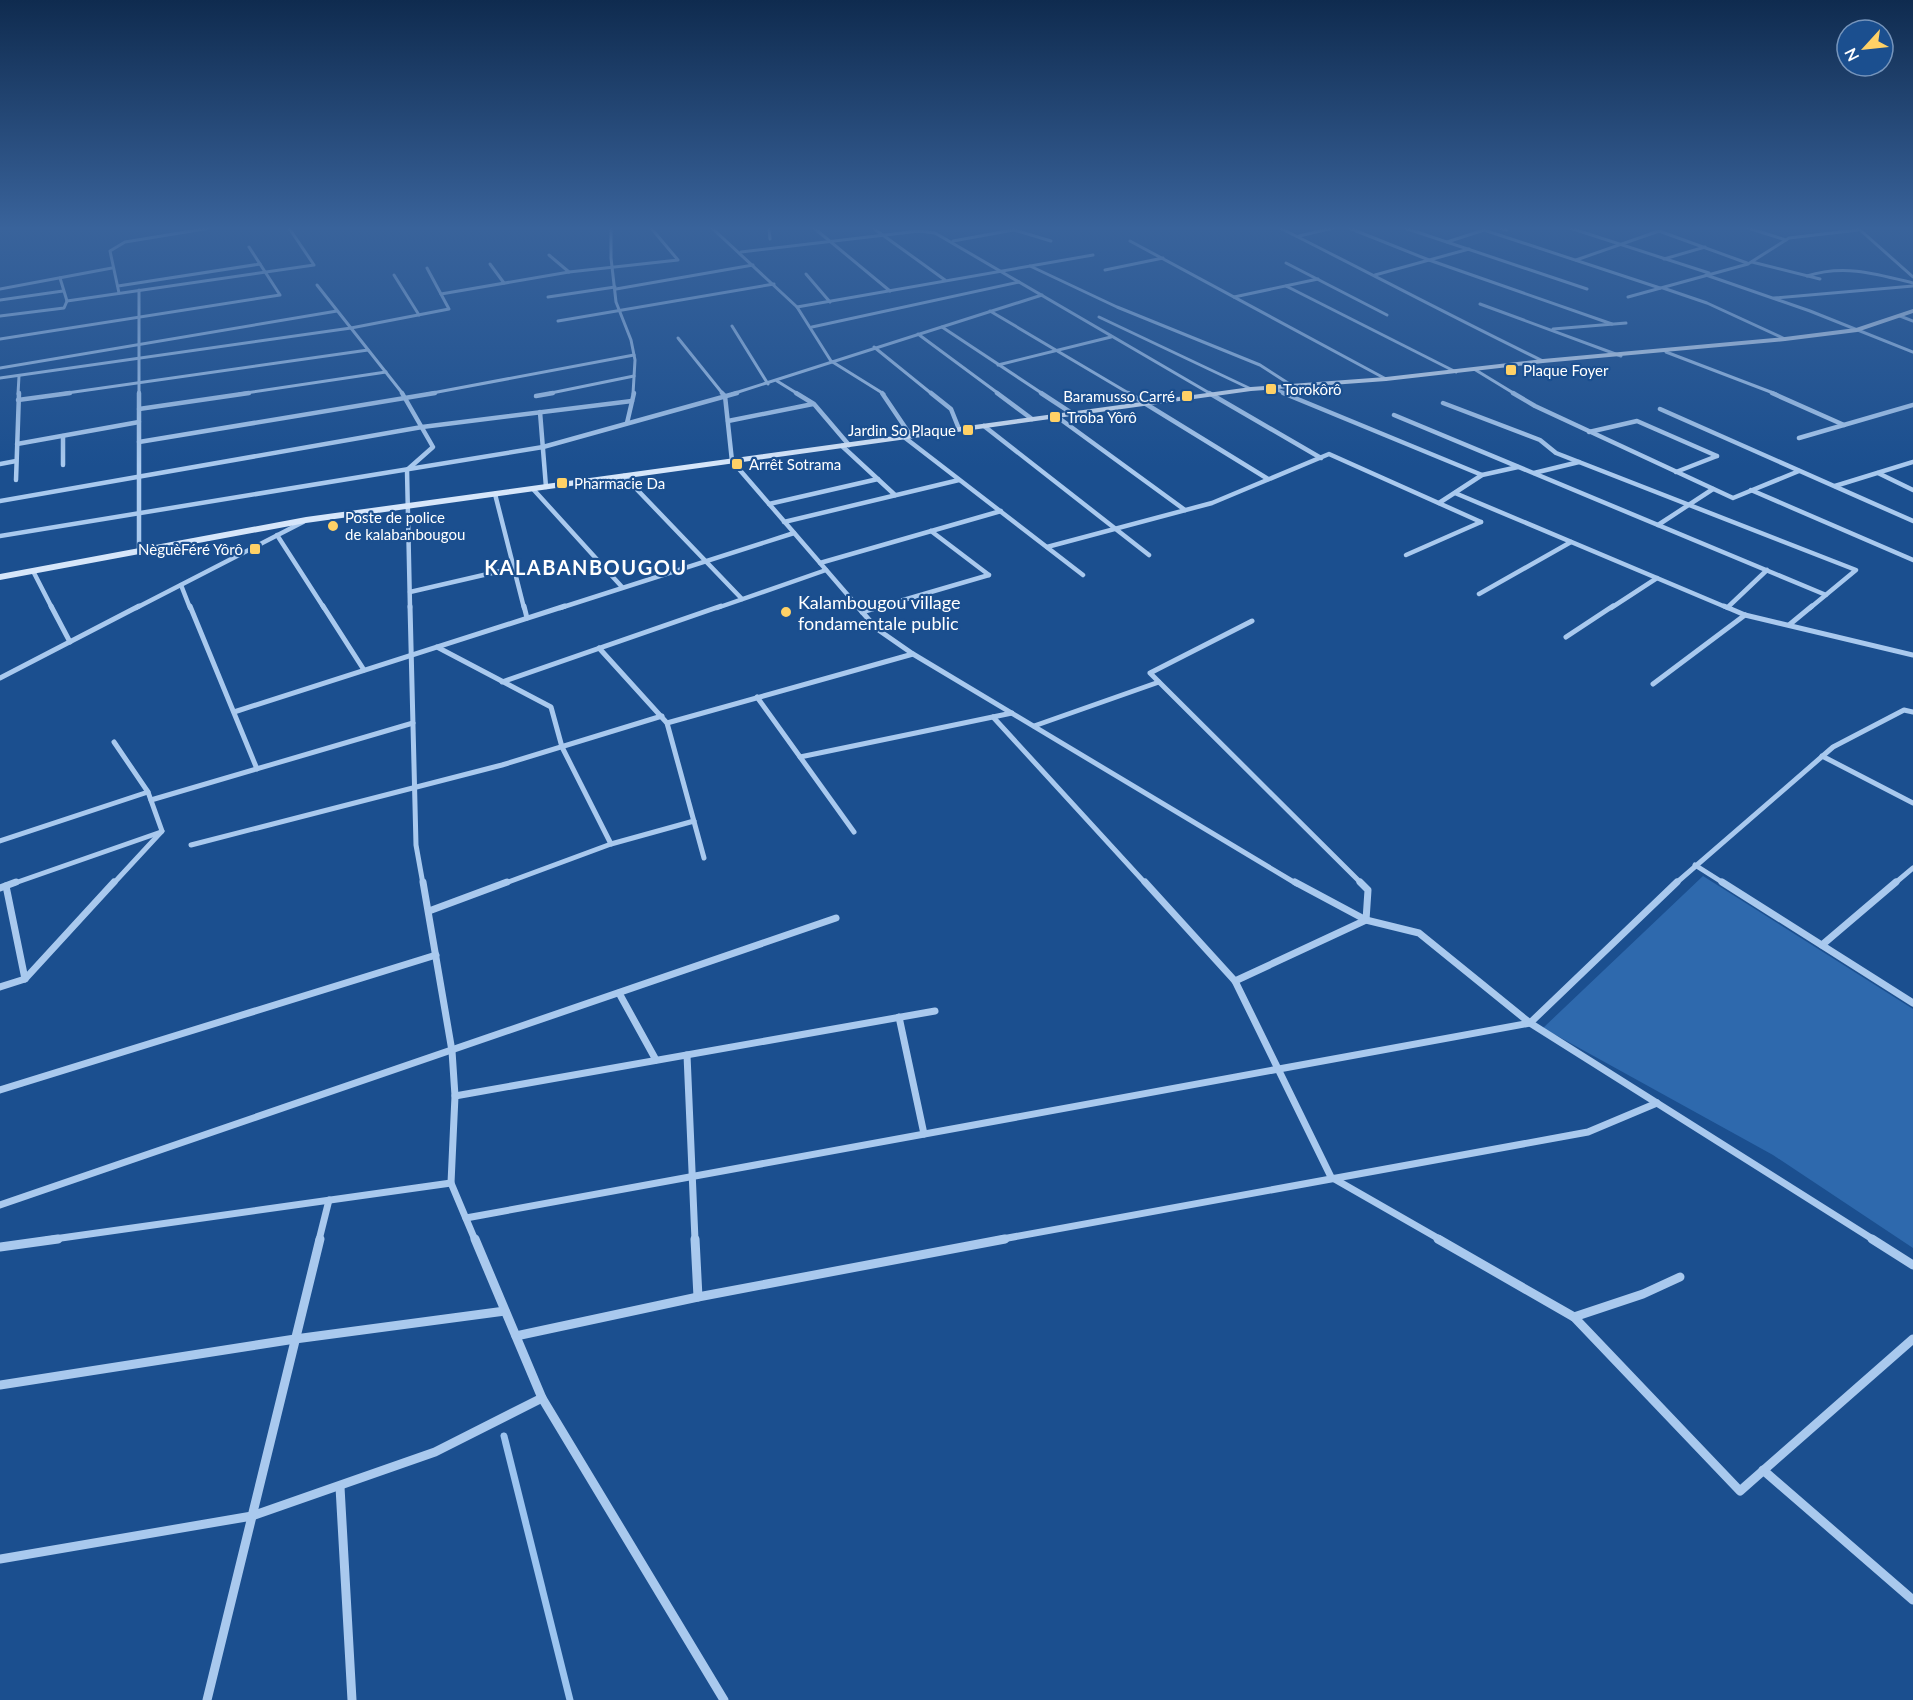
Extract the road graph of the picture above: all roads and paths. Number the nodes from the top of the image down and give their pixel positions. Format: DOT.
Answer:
graph roads {
  1 [pos="64,307"];
  2 [pos="139,307"];
  3 [pos="201,307"];
  4 [pos="334,307"];
  5 [pos="414,307"];
  6 [pos="448,307"];
  7 [pos="618,307"];
  8 [pos="644,307"];
  9 [pos="797,307"];
  10 [pos="903,307"];
  11 [pos="1002,307"];
  12 [pos="1062,307"];
  13 [pos="1118,307"];
  14 [pos="1253,307"];
  15 [pos="1328,307"];
  16 [pos="1372,307"];
  17 [pos="1432,307"];
  18 [pos="1489,307"];
  19 [pos="1564,307"];
  20 [pos="1716,307"];
  21 [pos="1798,307"];
  22 [pos="337,311"];
  23 [pos="990,311"];
  24 [pos="1913,311"];
  25 [pos="618,312"];
  26 [pos="419,315"];
  27 [pos="1387,315"];
  28 [pos="0,316"];
  29 [pos="1900,316"];
  30 [pos="139,317"];
  31 [pos="1099,317"];
  32 [pos="558,321"];
  33 [pos="1913,321"];
  34 [pos="1626,323"];
  35 [pos="1612,324"];
  36 [pos="732,326"];
  37 [pos="812,327"];
  38 [pos="942,327"];
  39 [pos="351,328"];
  40 [pos="1549,329"];
  41 [pos="1857,330"];
  42 [pos="918,334"];
  43 [pos="678,338"];
  44 [pos="1111,338"];
  45 [pos="0,339"];
  46 [pos="1785,339"];
  47 [pos="139,345"];
  48 [pos="874,347"];
  49 [pos="368,350"];
  50 [pos="1060,351"];
  51 [pos="1666,352"];
  52 [pos="1913,352"];
  53 [pos="634,355"];
  54 [pos="1621,356"];
  55 [pos="139,358"];
  56 [pos="831,361"];
  57 [pos="1544,361"];
  58 [pos="998,365"];
  59 [pos="0,368"];
  60 [pos="1474,369"];
  61 [pos="386,372"];
  62 [pos="1456,372"];
  63 [pos="19,376"];
  64 [pos="634,376"];
  65 [pos="0,378"];
  66 [pos="1386,379"];
  67 [pos="777,381"];
  68 [pos="139,382"];
  69 [pos="768,384"];
  70 [pos="1291,385"];
  71 [pos="1270,387"];
  72 [pos="1251,389"];
  73 [pos="1210,394"];
  74 [pos="536,396"];
  75 [pos="726,396"];
  76 [pos="406,398"];
  77 [pos="18,400"];
  78 [pos="632,401"];
  79 [pos="1443,403"];
  80 [pos="814,404"];
  81 [pos="1143,404"];
  82 [pos="1913,405"];
  83 [pos="139,409"];
  84 [pos="1660,409"];
  85 [pos="540,412"];
  86 [pos="1073,414"];
  87 [pos="1394,415"];
  88 [pos="1056,416"];
  89 [pos="1032,419"];
  90 [pos="728,421"];
  91 [pos="139,422"];
  92 [pos="627,423"];
  93 [pos="1844,425"];
  94 [pos="984,426"];
  95 [pos="422,427"];
  96 [pos="959,429"];
  97 [pos="1589,432"];
  98 [pos="63,436"];
  99 [pos="907,437"];
  100 [pos="1799,438"];
  101 [pos="139,442"];
  102 [pos="17,444"];
  103 [pos="846,445"];
  104 [pos="543,447"];
  105 [pos="1321,458"];
  106 [pos="16,461"];
  107 [pos="732,461"];
  108 [pos="1579,462"];
  109 [pos="1913,462"];
  110 [pos="0,464"];
  111 [pos="63,465"];
  112 [pos="1518,467"];
  113 [pos="407,470"];
  114 [pos="1799,471"];
  115 [pos="1676,472"];
  116 [pos="1534,473"];
  117 [pos="1878,473"];
  118 [pos="1482,475"];
  119 [pos="624,476"];
  120 [pos="139,477"];
  121 [pos="879,479"];
  122 [pos="1268,479"];
  123 [pos="16,480"];
  124 [pos="959,480"];
  125 [pos="1834,486"];
  126 [pos="546,487"];
  127 [pos="533,489"];
  128 [pos="1713,489"];
  129 [pos="1751,490"];
  130 [pos="1913,490"];
  131 [pos="1455,493"];
  132 [pos="495,494"];
  133 [pos="895,495"];
  134 [pos="0,501"];
  135 [pos="1439,503"];
  136 [pos="769,504"];
  137 [pos="1689,505"];
  138 [pos="408,506"];
  139 [pos="1185,510"];
  140 [pos="1001,511"];
  141 [pos="139,514"];
  142 [pos="306,520"];
  143 [pos="1913,521"];
  144 [pos="784,522"];
  145 [pos="1659,525"];
  146 [pos="1115,529"];
  147 [pos="931,531"];
  148 [pos="794,532"];
  149 [pos="277,535"];
  150 [pos="0,536"];
  151 [pos="1571,542"];
  152 [pos="1047,547"];
  153 [pos="139,552"];
  154 [pos="1149,555"];
  155 [pos="1406,555"];
  156 [pos="1913,560"];
  157 [pos="705,561"];
  158 [pos="820,563"];
  159 [pos="514,568"];
  160 [pos="826,570"];
  161 [pos="1767,570"];
  162 [pos="33,571"];
  163 [pos="1083,575"];
  164 [pos="0,577"];
  165 [pos="1657,578"];
  166 [pos="181,585"];
  167 [pos="622,587"];
  168 [pos="410,592"];
  169 [pos="1479,594"];
  170 [pos="1826,595"];
  171 [pos="742,599"];
  172 [pos="1728,608"];
  173 [pos="862,612"];
  174 [pos="1745,615"];
  175 [pos="527,618"];
  176 [pos="1252,621"];
  177 [pos="1789,625"];
  178 [pos="1566,637"];
  179 [pos="70,642"];
  180 [pos="438,647"];
  181 [pos="599,648"];
  182 [pos="411,654"];
  183 [pos="913,654"];
  184 [pos="1913,655"];
  185 [pos="364,670"];
  186 [pos="0,678"];
  187 [pos="502,682"];
  188 [pos="1159,682"];
  189 [pos="1653,684"];
  190 [pos="757,697"];
  191 [pos="234,712"];
  192 [pos="1913,712"];
  193 [pos="1012,713"];
  194 [pos="662,716"];
  195 [pos="993,717"];
  196 [pos="413,723"];
  197 [pos="667,723"];
  198 [pos="1034,726"];
  199 [pos="114,742"];
  200 [pos="562,747"];
  201 [pos="1822,756"];
  202 [pos="800,757"];
  203 [pos="256,769"];
  204 [pos="415,788"];
  205 [pos="148,792"];
  206 [pos="151,800"];
  207 [pos="1913,803"];
  208 [pos="694,821"];
  209 [pos="162,831"];
  210 [pos="854,832"];
  211 [pos="0,841"];
  212 [pos="611,844"];
  213 [pos="191,845"];
  214 [pos="704,858"];
  215 [pos="1695,865"];
  216 [pos="1913,868"];
  217 [pos="3,887"];
  218 [pos="429,911"];
  219 [pos="836,918"];
  220 [pos="1366,920"];
  221 [pos="1822,945"];
  222 [pos="436,955"];
  223 [pos="25,980"];
  224 [pos="1235,981"];
  225 [pos="0,987"];
  226 [pos="619,993"];
  227 [pos="1913,1003"];
  228 [pos="934,1011"];
  229 [pos="899,1017"];
  230 [pos="1530,1023"];
  231 [pos="452,1051"];
  232 [pos="687,1055"];
  233 [pos="656,1060"];
  234 [pos="1279,1069"];
  235 [pos="0,1090"];
  236 [pos="455,1096"];
  237 [pos="1657,1103"];
  238 [pos="924,1134"];
  239 [pos="693,1176"];
  240 [pos="1331,1177"];
  241 [pos="451,1183"];
  242 [pos="329,1200"];
  243 [pos="0,1205"];
  244 [pos="466,1218"];
  245 [pos="0,1247"];
  246 [pos="1913,1265"];
  247 [pos="1680,1277"];
  248 [pos="699,1297"];
  249 [pos="506,1311"];
  250 [pos="1574,1317"];
  251 [pos="516,1336"];
  252 [pos="1913,1339"];
  253 [pos="295,1340"];
  254 [pos="0,1385"];
  255 [pos="542,1398"];
  256 [pos="1763,1470"];
  257 [pos="340,1487"];
  258 [pos="252,1516"];
  259 [pos="0,1559"];
  260 [pos="1913,1600"];
  261 [pos="207,1700"];
  262 [pos="352,1700"];
  263 [pos="724,1700"];
  1 -- 28 [label="street"];
  2 -- 30 [label="street"];
  3 -- 30 [label="street"];
  4 -- 22 [label="street"];
  5 -- 26 [label="street"];
  6 -- 26 [label="street"];
  7 -- 25 [label="street"];
  8 -- 25 [label="street"];
  9 -- 37 [label="street"];
  10 -- 37 [label="street"];
  11 -- 23 [label="street"];
  12 -- 44 [label="street"];
  13 -- 70 [label="street"];
  14 -- 66 [label="street"];
  15 -- 62 [label="street"];
  16 -- 27 [label="street"];
  17 -- 57 [label="street"];
  18 -- 40 [label="street"];
  19 -- 35 [label="street"];
  20 -- 46 [label="street"];
  21 -- 41 [label="street"];
  22 -- 39 [label="street"];
  22 -- 47 [label="street"];
  23 -- 38 [label="street"];
  23 -- 50 [label="street"];
  24 -- 29 [label="street"];
  25 -- 32 [label="street"];
  25 -- 53 [label="street"];
  26 -- 39 [label="street"];
  29 -- 33 [label="street"];
  29 -- 41 [label="street"];
  30 -- 45 [label="street"];
  30 -- 47 [label="street"];
  31 -- 72 [label="street"];
  34 -- 35 [label="street"];
  35 -- 40 [label="street"];
  36 -- 69 [label="street"];
  37 -- 56 [label="street"];
  38 -- 42 [label="street"];
  38 -- 58 [label="street"];
  39 -- 49 [label="street"];
  39 -- 55 [label="street"];
  40 -- 54 [label="street"];
  41 -- 46 [label="street"];
  41 -- 52 [label="street"];
  42 -- 48 [label="street"];
  42 -- 89 [label="street"];
  43 -- 75 [label="street"];
  44 -- 50 [label="street"];
  44 -- 73 [label="street"];
  46 -- 51 [label="street"];
  47 -- 55 [label="street"];
  47 -- 59 [label="street"];
  48 -- 56 [label="street"];
  48 -- 96 [label="street"];
  49 -- 61 [label="street"];
  49 -- 68 [label="street"];
  50 -- 58 [label="street"];
  50 -- 81 [label="street"];
  51 -- 54 [label="street"];
  51 -- 93 [label="street"];
  53 -- 64 [label="street"];
  53 -- 76 [label="street"];
  54 -- 57 [label="street"];
  55 -- 63 [label="street"];
  55 -- 68 [label="street"];
  56 -- 67 [label="street"];
  56 -- 99 [label="street"];
  57 -- 60 [label="street"];
  58 -- 86 [label="street"];
  60 -- 62 [label="street"];
  60 -- 97 [label="street"];
  61 -- 76 [label="street"];
  61 -- 83 [label="street"];
  62 -- 66 [label="street"];
  63 -- 65 [label="street"];
  63 -- 77 [label="street"];
  64 -- 74 [label="street"];
  64 -- 78 [label="street"];
  66 -- 70 [label="street"];
  67 -- 69 [label="street"];
  67 -- 80 [label="street"];
  68 -- 77 [label="street"];
  68 -- 83 [label="street"];
  69 -- 75 [label="street"];
  70 -- 71 [label="street"];
  71 -- 72 [label="street"];
  71 -- 118 [label="street"];
  72 -- 73 [label="street"];
  73 -- 81 [label="street"];
  73 -- 105 [label="street"];
  75 -- 90 [label="street"];
  75 -- 92 [label="street"];
  76 -- 95 [label="street"];
  76 -- 101 [label="street"];
  77 -- 102 [label="street"];
  78 -- 85 [label="street"];
  78 -- 92 [label="street"];
  79 -- 108 [label="street"];
  80 -- 90 [label="street"];
  80 -- 103 [label="street"];
  81 -- 86 [label="street"];
  81 -- 122 [label="street"];
  82 -- 93 [label="street"];
  83 -- 91 [label="street"];
  84 -- 114 [label="street"];
  85 -- 95 [label="street"];
  85 -- 104 [label="street"];
  86 -- 88 [label="street"];
  87 -- 112 [label="street"];
  88 -- 89 [label="street"];
  88 -- 139 [label="street"];
  89 -- 94 [label="street"];
  90 -- 107 [label="street"];
  91 -- 98 [label="street"];
  91 -- 101 [label="street"];
  92 -- 104 [label="street"];
  93 -- 100 [label="street"];
  94 -- 96 [label="street"];
  94 -- 146 [label="street"];
  95 -- 113 [label="street"];
  95 -- 120 [label="street"];
  96 -- 99 [label="street"];
  97 -- 115 [label="street"];
  97 -- 115 [label="street"];
  98 -- 102 [label="street"];
  98 -- 111 [label="street"];
  99 -- 103 [label="street"];
  99 -- 124 [label="street"];
  101 -- 120 [label="street"];
  102 -- 106 [label="street"];
  103 -- 107 [label="street"];
  103 -- 121 [label="street"];
  104 -- 113 [label="street"];
  104 -- 126 [label="street"];
  105 -- 122 [label="street"];
  105 -- 135 [label="street"];
  106 -- 110 [label="street"];
  106 -- 123 [label="street"];
  107 -- 119 [label="street"];
  107 -- 136 [label="street"];
  108 -- 116 [label="street"];
  108 -- 137 [label="street"];
  109 -- 117 [label="street"];
  112 -- 116 [label="street"];
  112 -- 118 [label="street"];
  113 -- 138 [label="street"];
  113 -- 141 [label="street"];
  114 -- 125 [label="street"];
  114 -- 129 [label="street"];
  115 -- 128 [label="street"];
  116 -- 145 [label="street"];
  117 -- 125 [label="street"];
  117 -- 130 [label="street"];
  118 -- 131 [label="street"];
  119 -- 126 [label="street"];
  119 -- 157 [label="street"];
  120 -- 134 [label="street"];
  120 -- 141 [label="street"];
  121 -- 133 [label="street"];
  121 -- 136 [label="street"];
  122 -- 139 [label="street"];
  124 -- 133 [label="street"];
  124 -- 140 [label="street"];
  125 -- 143 [label="street"];
  126 -- 127 [label="street"];
  127 -- 132 [label="street"];
  127 -- 167 [label="street"];
  128 -- 129 [label="street"];
  128 -- 137 [label="street"];
  129 -- 156 [label="street"];
  131 -- 135 [label="street"];
  131 -- 151 [label="street"];
  132 -- 138 [label="street"];
  132 -- 159 [label="street"];
  133 -- 144 [label="street"];
  135 -- 155 [label="street"];
  136 -- 144 [label="street"];
  137 -- 145 [label="street"];
  137 -- 170 [label="street"];
  138 -- 142 [label="street"];
  138 -- 168 [label="street"];
  139 -- 146 [label="street"];
  140 -- 147 [label="street"];
  140 -- 152 [label="street"];
  141 -- 150 [label="street"];
  141 -- 153 [label="street"];
  142 -- 149 [label="street"];
  142 -- 153 [label="street"];
  144 -- 148 [label="street"];
  145 -- 161 [label="street"];
  146 -- 152 [label="street"];
  146 -- 154 [label="street"];
  147 -- 158 [label="street"];
  147 -- 173 [label="street"];
  148 -- 157 [label="street"];
  148 -- 158 [label="street"];
  149 -- 166 [label="street"];
  149 -- 185 [label="street"];
  151 -- 165 [label="street"];
  151 -- 169 [label="street"];
  152 -- 163 [label="street"];
  153 -- 162 [label="street"];
  157 -- 167 [label="street"];
  157 -- 171 [label="street"];
  158 -- 160 [label="street"];
  159 -- 168 [label="street"];
  159 -- 175 [label="street"];
  160 -- 171 [label="street"];
  160 -- 173 [label="street"];
  161 -- 170 [label="street"];
  161 -- 172 [label="street"];
  162 -- 164 [label="street"];
  162 -- 179 [label="street"];
  165 -- 172 [label="street"];
  165 -- 178 [label="street"];
  166 -- 179 [label="street"];
  166 -- 191 [label="street"];
  167 -- 175 [label="street"];
  168 -- 182 [label="street"];
  170 -- 177 [label="street"];
  171 -- 181 [label="street"];
  172 -- 174 [label="street"];
  173 -- 183 [label="street"];
  174 -- 177 [label="street"];
  174 -- 189 [label="street"];
  175 -- 180 [label="street"];
  176 -- 188 [label="street"];
  177 -- 184 [label="street"];
  179 -- 186 [label="street"];
  180 -- 182 [label="street"];
  180 -- 187 [label="street"];
  181 -- 187 [label="street"];
  181 -- 194 [label="street"];
  182 -- 185 [label="street"];
  182 -- 196 [label="street"];
  183 -- 190 [label="street"];
  183 -- 193 [label="street"];
  185 -- 191 [label="street"];
  187 -- 200 [label="street"];
  188 -- 198 [label="street"];
  188 -- 220 [label="street"];
  190 -- 197 [label="street"];
  190 -- 202 [label="street"];
  191 -- 203 [label="street"];
  192 -- 201 [label="street"];
  193 -- 195 [label="street"];
  193 -- 198 [label="street"];
  194 -- 197 [label="street"];
  194 -- 200 [label="street"];
  195 -- 202 [label="street"];
  195 -- 224 [label="street"];
  196 -- 203 [label="street"];
  196 -- 204 [label="street"];
  197 -- 208 [label="street"];
  198 -- 220 [label="street"];
  199 -- 205 [label="street"];
  200 -- 204 [label="street"];
  200 -- 212 [label="street"];
  201 -- 207 [label="street"];
  201 -- 215 [label="street"];
  202 -- 210 [label="street"];
  203 -- 206 [label="street"];
  204 -- 213 [label="street"];
  204 -- 218 [label="street"];
  205 -- 206 [label="street"];
  205 -- 211 [label="street"];
  206 -- 209 [label="street"];
  208 -- 212 [label="street"];
  208 -- 214 [label="street"];
  209 -- 217 [label="street"];
  209 -- 223 [label="street"];
  212 -- 218 [label="street"];
  215 -- 221 [label="street"];
  215 -- 230 [label="street"];
  216 -- 221 [label="street"];
  217 -- 223 [label="street"];
  218 -- 222 [label="street"];
  219 -- 226 [label="street"];
  220 -- 224 [label="street"];
  220 -- 230 [label="street"];
  221 -- 227 [label="street"];
  222 -- 231 [label="street"];
  222 -- 235 [label="street"];
  223 -- 225 [label="street"];
  224 -- 234 [label="street"];
  226 -- 231 [label="street"];
  226 -- 233 [label="street"];
  228 -- 229 [label="street"];
  229 -- 232 [label="street"];
  229 -- 238 [label="street"];
  230 -- 234 [label="street"];
  230 -- 237 [label="street"];
  231 -- 236 [label="street"];
  231 -- 243 [label="street"];
  232 -- 233 [label="street"];
  232 -- 239 [label="street"];
  233 -- 236 [label="street"];
  234 -- 238 [label="street"];
  234 -- 240 [label="street"];
  236 -- 241 [label="street"];
  237 -- 240 [label="street"];
  237 -- 246 [label="street"];
  238 -- 239 [label="street"];
  239 -- 244 [label="street"];
  239 -- 248 [label="street"];
  240 -- 248 [label="street"];
  240 -- 250 [label="street"];
  241 -- 242 [label="street"];
  241 -- 244 [label="street"];
  242 -- 245 [label="street"];
  242 -- 253 [label="street"];
  244 -- 249 [label="street"];
  247 -- 250 [label="street"];
  248 -- 251 [label="street"];
  249 -- 251 [label="street"];
  249 -- 253 [label="street"];
  250 -- 256 [label="street"];
  251 -- 255 [label="street"];
  252 -- 256 [label="street"];
  253 -- 254 [label="street"];
  253 -- 258 [label="street"];
  255 -- 257 [label="street"];
  255 -- 263 [label="street"];
  256 -- 260 [label="street"];
  257 -- 258 [label="street"];
  257 -- 262 [label="street"];
  258 -- 259 [label="street"];
  258 -- 261 [label="street"];
}
